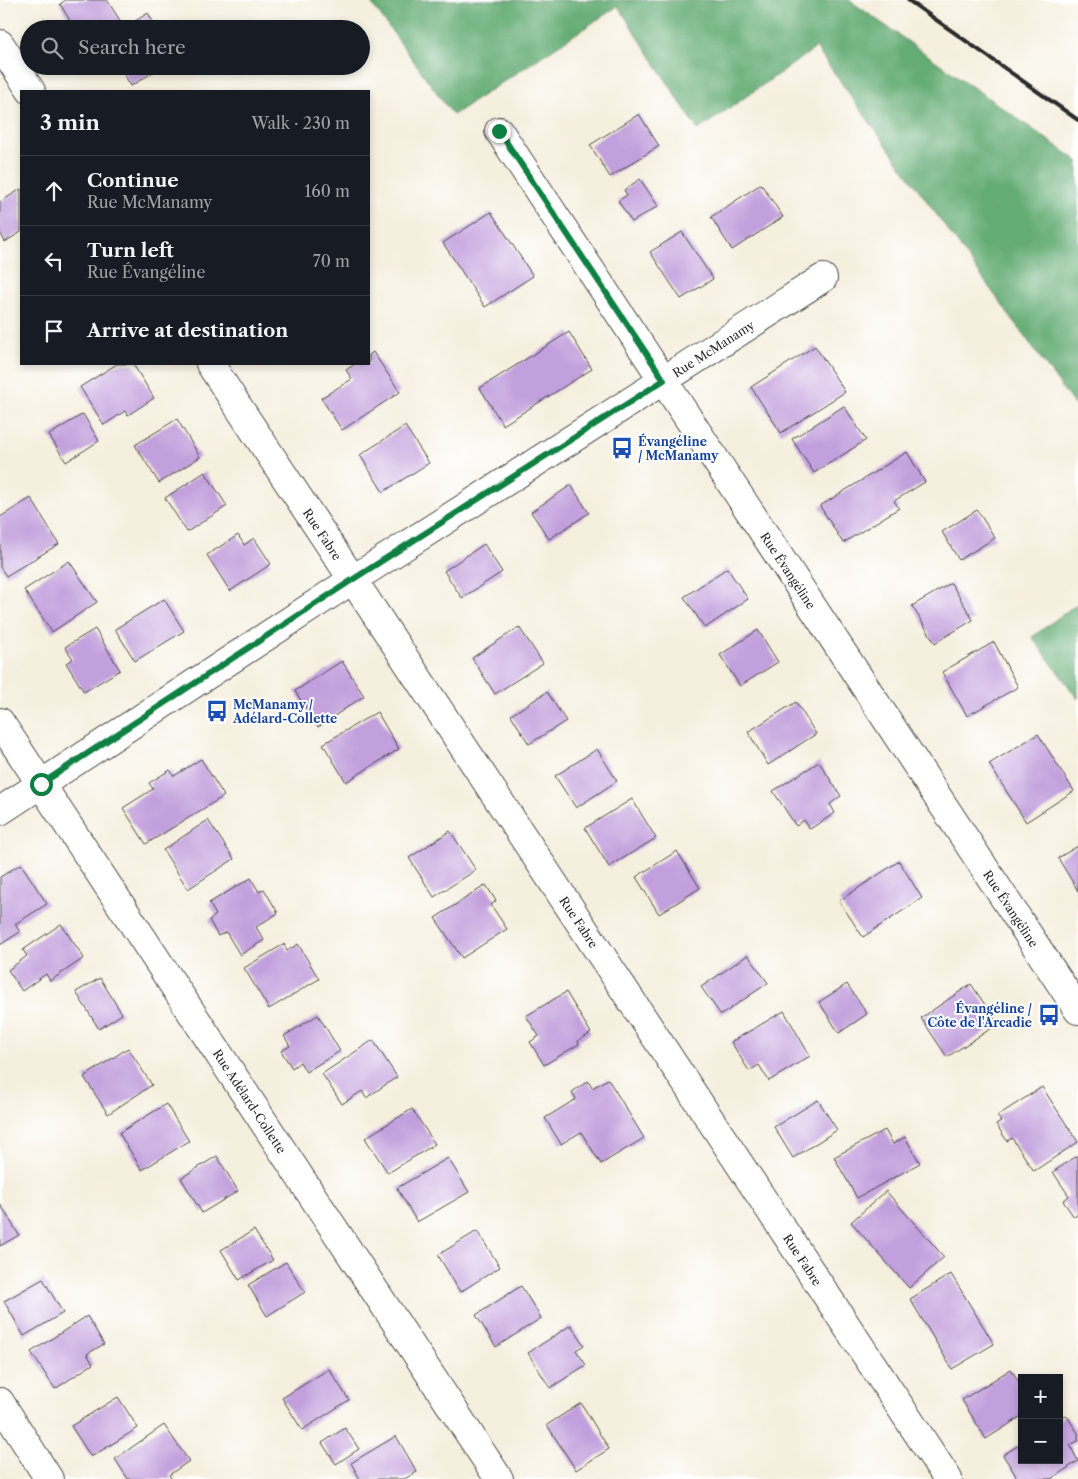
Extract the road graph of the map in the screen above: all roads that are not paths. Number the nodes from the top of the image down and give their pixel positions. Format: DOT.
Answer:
graph roads {
  1 [pos="0,44"];
  2 [pos="20,74"];
  3 [pos="20,75"];
  4 [pos="30,90"];
  5 [pos="499,131"];
  6 [pos="823,278"];
  7 [pos="211,365"];
  8 [pos="664,380"];
  9 [pos="352,580"];
  10 [pos="0,722"];
  11 [pos="41,784"];
  12 [pos="0,811"];
  13 [pos="1078,1010"];
  14 [pos="0,1402"];
  15 [pos="49,1479"];
  16 [pos="499,1479"];
  17 [pos="948,1479"];
  1 -- 2 [label="street"];
  3 -- 4 [label="street"];
  5 -- 8 [label="street, Rue Évangéline"];
  6 -- 8 [label="street, Rue McManamy"];
  7 -- 9 [label="street, Rue Fabre"];
  8 -- 9 [label="street, Rue McManamy"];
  8 -- 13 [label="street, Rue Évangéline"];
  9 -- 11 [label="street, Rue McManamy"];
  9 -- 17 [label="street, Rue Fabre"];
  10 -- 11 [label="street, Rue Adélard-Collette"];
  11 -- 12 [label="street, Rue McManamy"];
  11 -- 16 [label="street, Rue Adélard-Collette"];
  14 -- 15 [label="street"];
}
